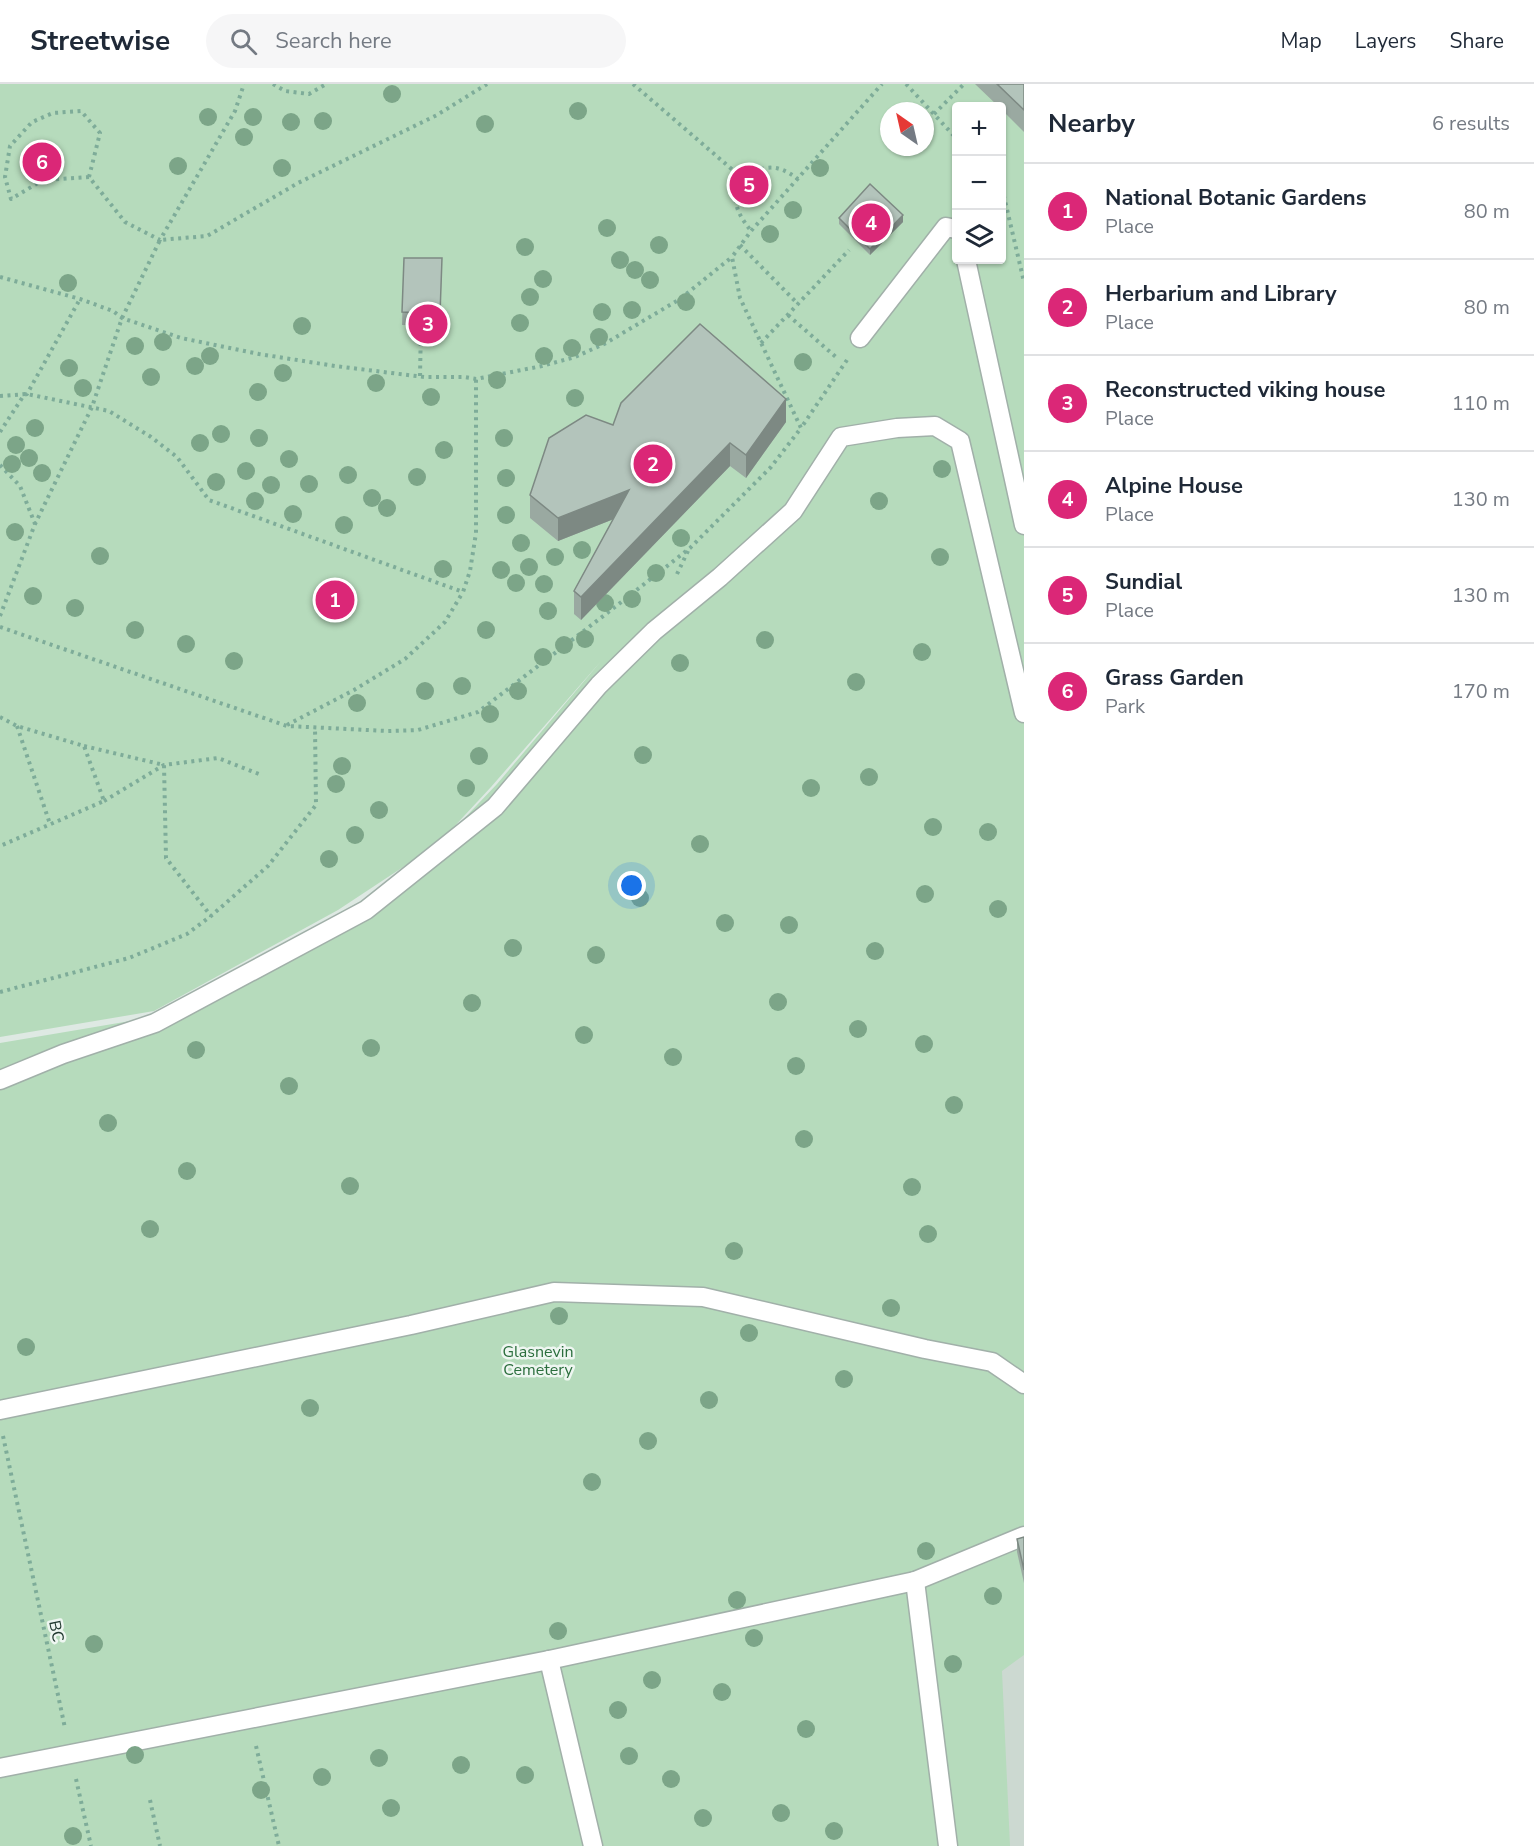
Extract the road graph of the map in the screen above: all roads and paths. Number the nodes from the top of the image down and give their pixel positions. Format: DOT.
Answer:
graph roads {
  1 [pos="244,84"];
  2 [pos="273,84"];
  3 [pos="326,84"];
  4 [pos="487,84"];
  5 [pos="633,84"];
  6 [pos="882,84"];
  7 [pos="906,84"];
  8 [pos="964,84"];
  9 [pos="281,85"];
  10 [pos="923,102"];
  11 [pos="934,114"];
  12 [pos="952,133"];
  13 [pos="88,177"];
  14 [pos="742,178"];
  15 [pos="798,179"];
  16 [pos="1006,205"];
  17 [pos="952,228"];
  18 [pos="751,231"];
  19 [pos="160,240"];
  20 [pos="740,245"];
  21 [pos="849,250"];
  22 [pos="732,257"];
  23 [pos="967,264"];
  24 [pos="0,277"];
  25 [pos="1024,282"];
  26 [pos="80,299"];
  27 [pos="798,304"];
  28 [pos="788,315"];
  29 [pos="122,318"];
  30 [pos="421,326"];
  31 [pos="861,338"];
  32 [pos="761,343"];
  33 [pos="844,364"];
  34 [pos="420,376"];
  35 [pos="476,379"];
  36 [pos="27,394"];
  37 [pos="0,396"];
  38 [pos="92,407"];
  39 [pos="801,428"];
  40 [pos="0,432"];
  41 [pos="0,465"];
  42 [pos="36,524"];
  43 [pos="1024,525"];
  44 [pos="463,592"];
  45 [pos="0,616"];
  46 [pos="0,627"];
  47 [pos="1024,713"];
  48 [pos="0,717"];
  49 [pos="17,726"];
  50 [pos="287,726"];
  51 [pos="315,727"];
  52 [pos="84,746"];
  53 [pos="164,765"];
  54 [pos="259,774"];
  55 [pos="104,801"];
  56 [pos="50,824"];
  57 [pos="0,846"];
  58 [pos="211,916"];
  59 [pos="0,992"];
  60 [pos="0,1080"];
  61 [pos="1024,1384"];
  62 [pos="0,1410"];
  63 [pos="2,1433"];
  64 [pos="1024,1536"];
  65 [pos="915,1581"];
  66 [pos="549,1660"];
  67 [pos="250,1719"];
  68 [pos="71,1754"];
  69 [pos="0,1768"];
  70 [pos="150,1800"];
  71 [pos="91,1846"];
  72 [pos="160,1846"];
  73 [pos="279,1846"];
  74 [pos="592,1846"];
  75 [pos="948,1846"];
  1 -- 19 [label="path"];
  2 -- 9 [label="path"];
  3 -- 9 [label="path"];
  4 -- 19 [label="path"];
  5 -- 14 [label="path"];
  6 -- 15 [label="path"];
  7 -- 10 [label="path"];
  8 -- 11 [label="path"];
  11 -- 12 [label="path"];
  13 -- 13 [label="path"];
  13 -- 19 [label="path"];
  14 -- 15 [label="path"];
  14 -- 18 [label="path"];
  15 -- 18 [label="path"];
  16 -- 25 [label="path"];
  17 -- 31 [label="lane"];
  18 -- 20 [label="path"];
  19 -- 29 [label="path"];
  20 -- 22 [label="path"];
  20 -- 27 [label="path"];
  21 -- 27 [label="path"];
  22 -- 32 [label="path"];
  22 -- 35 [label="path"];
  23 -- 43 [label="lane"];
  24 -- 26 [label="path"];
  26 -- 29 [label="path"];
  26 -- 36 [label="path"];
  27 -- 28 [label="path"];
  28 -- 32 [label="path"];
  28 -- 33 [label="path"];
  29 -- 34 [label="path"];
  29 -- 38 [label="path"];
  30 -- 34 [label="path"];
  31 -- 33 [label="path"];
  32 -- 39 [label="path"];
  33 -- 39 [label="path"];
  34 -- 35 [label="path"];
  35 -- 44 [label="path"];
  36 -- 37 [label="path"];
  36 -- 38 [label="path"];
  36 -- 40 [label="path"];
  38 -- 42 [label="path"];
  38 -- 44 [label="path"];
  39 -- 51 [label="path"];
  41 -- 42 [label="path"];
  42 -- 45 [label="path"];
  44 -- 50 [label="path"];
  46 -- 50 [label="path"];
  47 -- 60 [label="lane"];
  48 -- 49 [label="path"];
  49 -- 52 [label="path"];
  49 -- 56 [label="path"];
  50 -- 51 [label="path"];
  51 -- 58 [label="path"];
  52 -- 53 [label="path"];
  52 -- 55 [label="path"];
  53 -- 54 [label="path"];
  53 -- 55 [label="path"];
  53 -- 58 [label="path"];
  55 -- 56 [label="path"];
  56 -- 57 [label="path"];
  58 -- 59 [label="path"];
  61 -- 62 [label="lane"];
  63 -- 68 [label="path, BC"];
  64 -- 65 [label="lane"];
  65 -- 66 [label="lane"];
  65 -- 75 [label="lane"];
  66 -- 67 [label="lane"];
  66 -- 74 [label="lane"];
  67 -- 68 [label="lane"];
  67 -- 73 [label="path"];
  68 -- 69 [label="lane"];
  68 -- 71 [label="path, BC"];
  70 -- 72 [label="path"];
}
